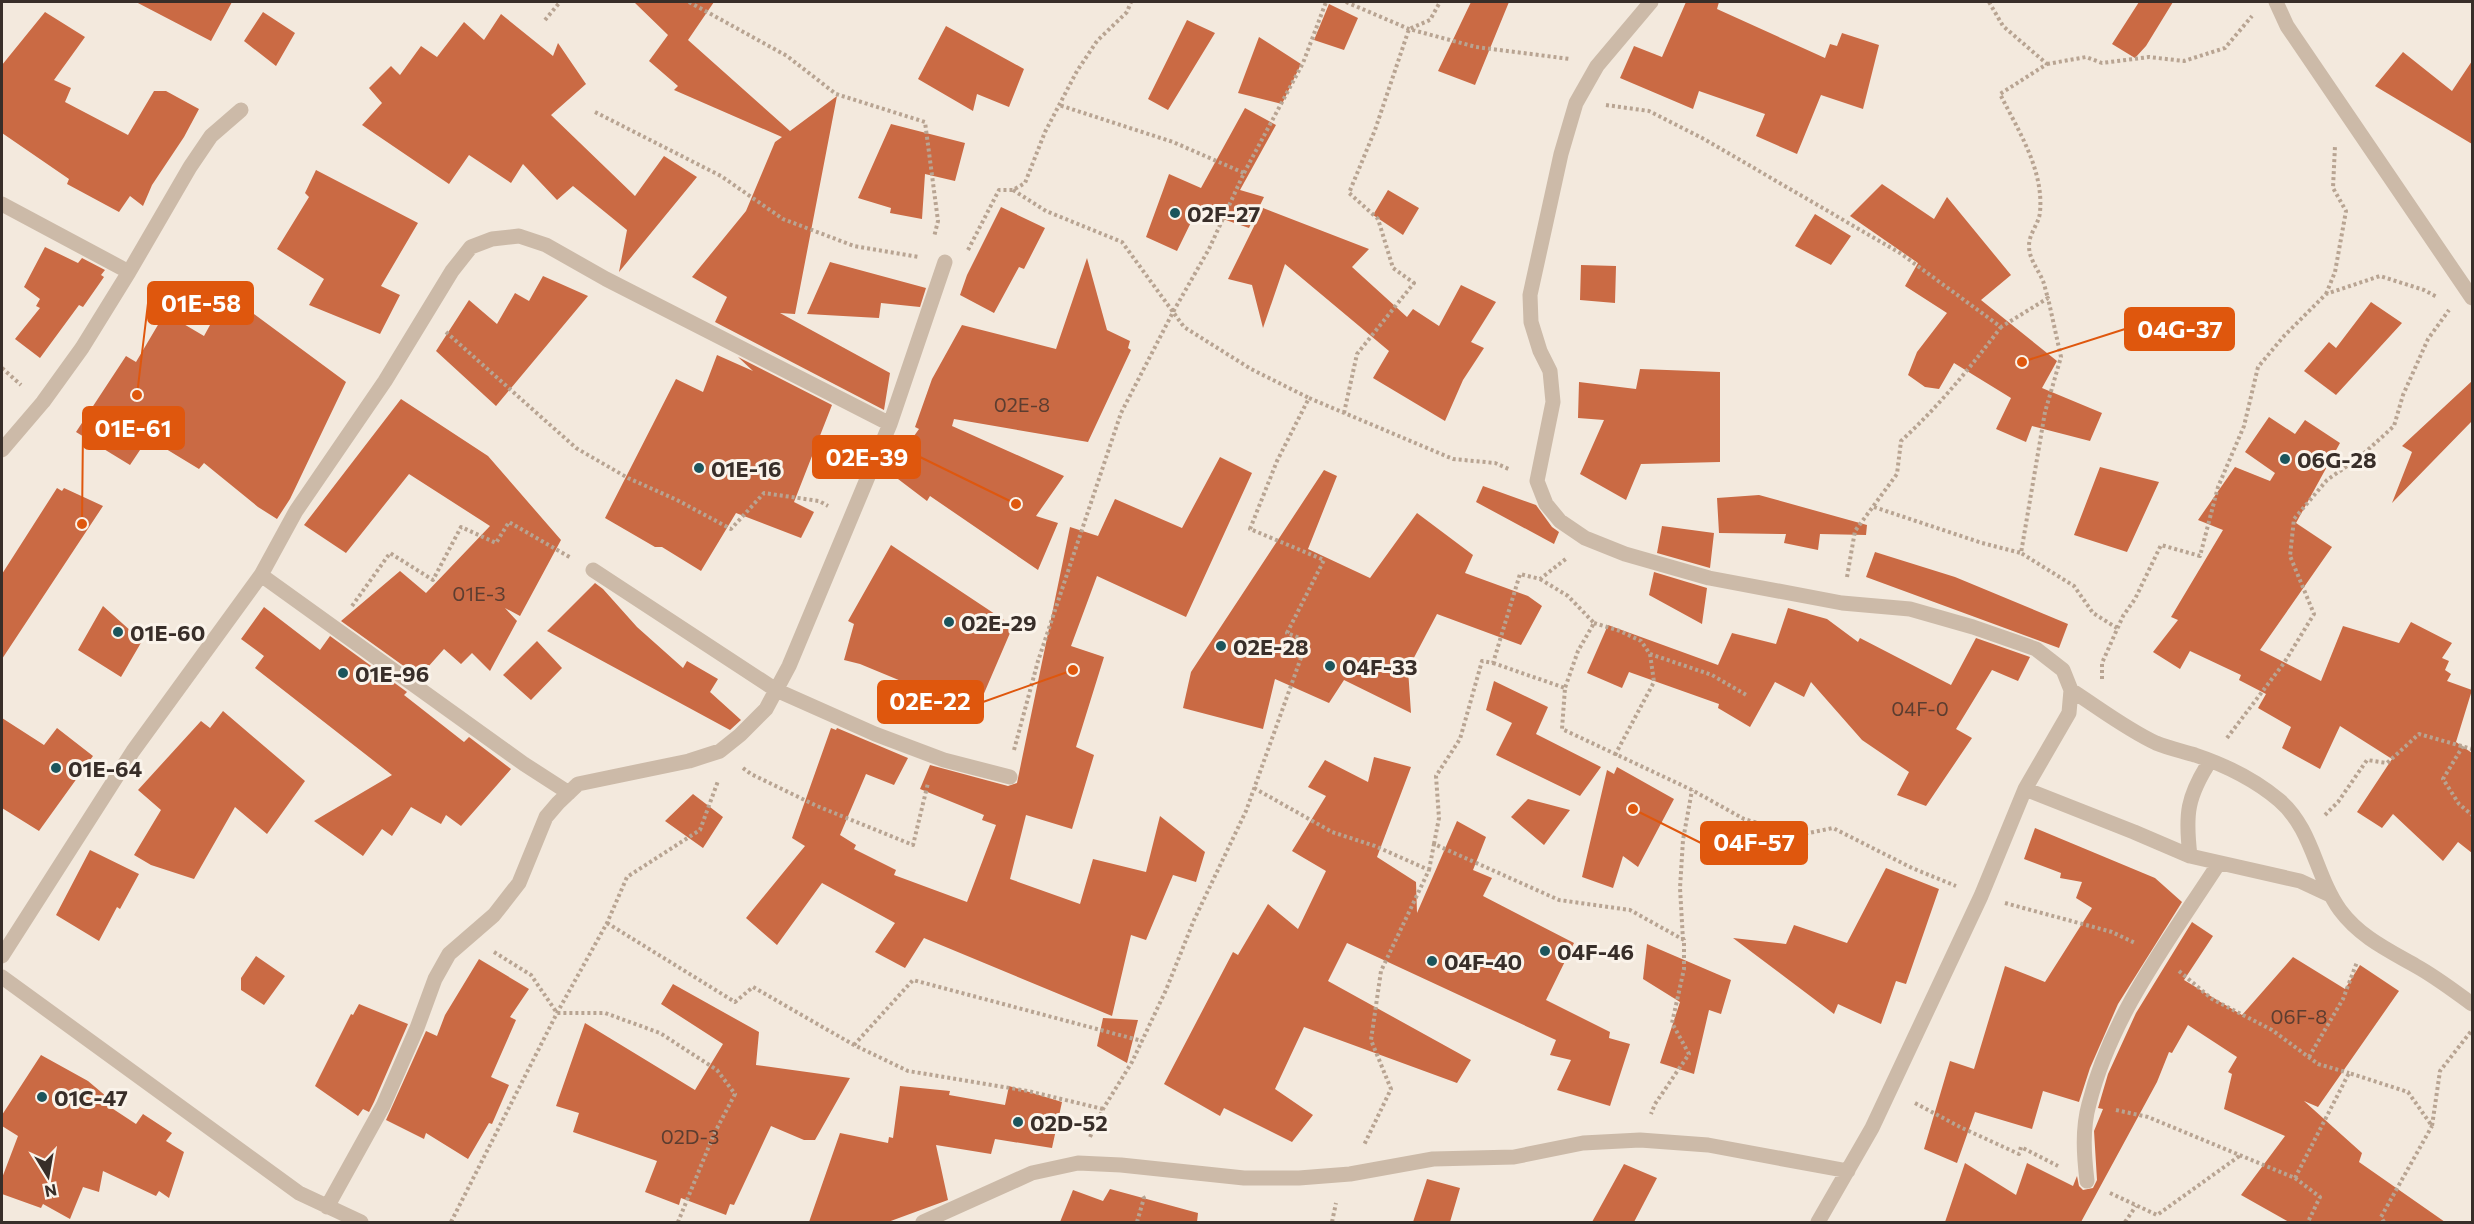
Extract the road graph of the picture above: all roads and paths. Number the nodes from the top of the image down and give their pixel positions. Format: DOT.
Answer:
graph roads {
  1 [pos="560,2"];
  2 [pos="690,2"];
  3 [pos="1131,2"];
  4 [pos="1326,2"];
  5 [pos="1347,2"];
  6 [pos="1440,2"];
  7 [pos="1652,2"];
  8 [pos="1989,2"];
  9 [pos="2276,2"];
  10 [pos="2256,12"];
  11 [pos="545,20"];
  12 [pos="1409,29"];
  13 [pos="2047,64"];
  14 [pos="1597,66"];
  15 [pos="1576,103"];
  16 [pos="1059,105"];
  17 [pos="241,110"];
  18 [pos="2343,111"];
  19 [pos="595,112"];
  20 [pos="1244,173"];
  21 [pos="1013,190"];
  22 [pos="2,204"];
  23 [pos="928,259"];
  24 [pos="945,262"];
  25 [pos="129,272"];
  26 [pos="2326,294"];
  27 [pos="2472,297"];
  28 [pos="2048,298"];
  29 [pos="2453,305"];
  30 [pos="1173,312"];
  31 [pos="421,321"];
  32 [pos="2001,327"];
  33 [pos="1309,398"];
  34 [pos="1344,413"];
  35 [pos="890,424"];
  36 [pos="2,450"];
  37 [pos="1537,481"];
  38 [pos="1874,507"];
  39 [pos="850,519"];
  40 [pos="1586,538"];
  41 [pos="2021,553"];
  42 [pos="593,570"];
  43 [pos="261,575"];
  44 [pos="1540,579"];
  45 [pos="1842,603"];
  46 [pos="1594,623"];
  47 [pos="2117,628"];
  48 [pos="336,629"];
  49 [pos="1650,654"];
  50 [pos="1493,663"];
  51 [pos="1565,688"];
  52 [pos="776,690"];
  53 [pos="2071,690"];
  54 [pos="1748,696"];
  55 [pos="2101,710"];
  56 [pos="2463,746"];
  57 [pos="2472,749"];
  58 [pos="720,751"];
  59 [pos="1615,755"];
  60 [pos="944,760"];
  61 [pos="2210,761"];
  62 [pos="1010,777"];
  63 [pos="1254,788"];
  64 [pos="2025,789"];
  65 [pos="1692,790"];
  66 [pos="569,793"];
  67 [pos="2472,815"];
  68 [pos="2306,834"];
  69 [pos="1434,844"];
  70 [pos="2190,856"];
  71 [pos="2218,864"];
  72 [pos="1429,870"];
  73 [pos="2330,895"];
  74 [pos="1980,896"];
  75 [pos="606,923"];
  76 [pos="468,935"];
  77 [pos="1683,940"];
  78 [pos="2371,940"];
  79 [pos="2160,955"];
  80 [pos="2,956"];
  81 [pos="2,977"];
  82 [pos="2472,1004"];
  83 [pos="557,1013"];
  84 [pos="2472,1029"];
  85 [pos="1142,1041"];
  86 [pos="854,1045"];
  87 [pos="2309,1057"];
  88 [pos="2349,1073"];
  89 [pos="1890,1089"];
  90 [pos="2088,1105"];
  91 [pos="1103,1109"];
  92 [pos="2432,1126"];
  93 [pos="1640,1140"];
  94 [pos="2241,1155"];
  95 [pos="1078,1163"];
  96 [pos="1848,1171"];
  97 [pos="1350,1174"];
  98 [pos="2295,1178"];
  99 [pos="2087,1181"];
  100 [pos="2136,1206"];
  101 [pos="327,1207"];
  102 [pos="361,1222"];
  103 [pos="451,1222"];
  104 [pos="678,1222"];
  105 [pos="923,1222"];
  106 [pos="1818,1222"];
  107 [pos="2125,1222"];
  108 [pos="2308,1222"];
  109 [pos="2384,1222"];
  1 -- 11 [label="path"];
  2 -- 23 [label="path"];
  3 -- 16 [label="path"];
  4 -- 20 [label="path"];
  5 -- 12 [label="path"];
  6 -- 12 [label="path"];
  7 -- 14 [label="street"];
  8 -- 13 [label="path"];
  9 -- 18 [label="street"];
  10 -- 13 [label="path"];
  12 -- 14 [label="path"];
  12 -- 34 [label="path"];
  13 -- 28 [label="path"];
  14 -- 15 [label="street"];
  15 -- 32 [label="path"];
  15 -- 37 [label="street"];
  16 -- 20 [label="path"];
  16 -- 21 [label="path"];
  17 -- 25 [label="street"];
  18 -- 26 [label="path"];
  18 -- 27 [label="street"];
  19 -- 23 [label="path"];
  20 -- 30 [label="path"];
  21 -- 24 [label="path"];
  21 -- 30 [label="path"];
  22 -- 25 [label="street"];
  23 -- 24 [label="path"];
  24 -- 35 [label="street"];
  25 -- 36 [label="street"];
  26 -- 29 [label="path"];
  26 -- 47 [label="path"];
  27 -- 29 [label="path"];
  28 -- 32 [label="path"];
  28 -- 41 [label="path"];
  29 -- 61 [label="path"];
  30 -- 33 [label="path"];
  30 -- 62 [label="path"];
  31 -- 35 [label="street"];
  31 -- 39 [label="path"];
  31 -- 43 [label="street"];
  32 -- 38 [label="path"];
  33 -- 34 [label="path"];
  33 -- 63 [label="path"];
  34 -- 37 [label="path"];
  35 -- 39 [label="street"];
  37 -- 40 [label="street"];
  38 -- 41 [label="path"];
  38 -- 45 [label="path"];
  39 -- 52 [label="street"];
  40 -- 44 [label="path"];
  40 -- 45 [label="street"];
  41 -- 47 [label="path"];
  42 -- 48 [label="path"];
  42 -- 52 [label="street"];
  43 -- 48 [label="street"];
  43 -- 80 [label="street"];
  44 -- 46 [label="path"];
  44 -- 50 [label="path"];
  45 -- 53 [label="street"];
  46 -- 49 [label="path"];
  46 -- 51 [label="path"];
  47 -- 55 [label="path"];
  48 -- 66 [label="street"];
  49 -- 54 [label="path"];
  49 -- 59 [label="path"];
  50 -- 51 [label="path"];
  50 -- 69 [label="path"];
  51 -- 59 [label="path"];
  52 -- 58 [label="street"];
  52 -- 60 [label="street"];
  53 -- 55 [label="street"];
  53 -- 64 [label="street"];
  55 -- 61 [label="street"];
  56 -- 57 [label="path"];
  56 -- 67 [label="path"];
  56 -- 68 [label="path"];
  58 -- 60 [label="path"];
  58 -- 66 [label="street"];
  58 -- 75 [label="path"];
  59 -- 65 [label="path"];
  60 -- 62 [label="street"];
  61 -- 68 [label="street"];
  61 -- 70 [label="street"];
  63 -- 72 [label="path"];
  63 -- 85 [label="path"];
  64 -- 70 [label="street"];
  64 -- 74 [label="street"];
  65 -- 74 [label="path"];
  65 -- 77 [label="path"];
  66 -- 76 [label="street"];
  68 -- 73 [label="street"];
  69 -- 72 [label="path"];
  69 -- 77 [label="path"];
  70 -- 71 [label="street"];
  71 -- 73 [label="street"];
  71 -- 79 [label="street"];
  72 -- 97 [label="path"];
  73 -- 78 [label="street"];
  74 -- 79 [label="path"];
  74 -- 89 [label="street"];
  75 -- 83 [label="path"];
  75 -- 86 [label="path"];
  76 -- 83 [label="path"];
  76 -- 101 [label="street"];
  77 -- 93 [label="path"];
  78 -- 82 [label="street"];
  78 -- 87 [label="path"];
  79 -- 87 [label="path"];
  79 -- 90 [label="street"];
  81 -- 101 [label="street"];
  83 -- 103 [label="path"];
  83 -- 104 [label="path"];
  84 -- 92 [label="path"];
  85 -- 86 [label="path"];
  85 -- 91 [label="path"];
  86 -- 91 [label="path"];
  87 -- 88 [label="path"];
  88 -- 92 [label="path"];
  88 -- 98 [label="path"];
  89 -- 96 [label="street"];
  89 -- 99 [label="path"];
  90 -- 94 [label="path"];
  90 -- 99 [label="street"];
  91 -- 95 [label="path"];
  92 -- 109 [label="path"];
  93 -- 96 [label="street"];
  93 -- 97 [label="street"];
  94 -- 98 [label="path"];
  94 -- 100 [label="path"];
  95 -- 97 [label="street"];
  95 -- 105 [label="street"];
  96 -- 106 [label="street"];
  98 -- 108 [label="path"];
  99 -- 100 [label="path"];
  100 -- 107 [label="path"];
  101 -- 102 [label="street"];
}
